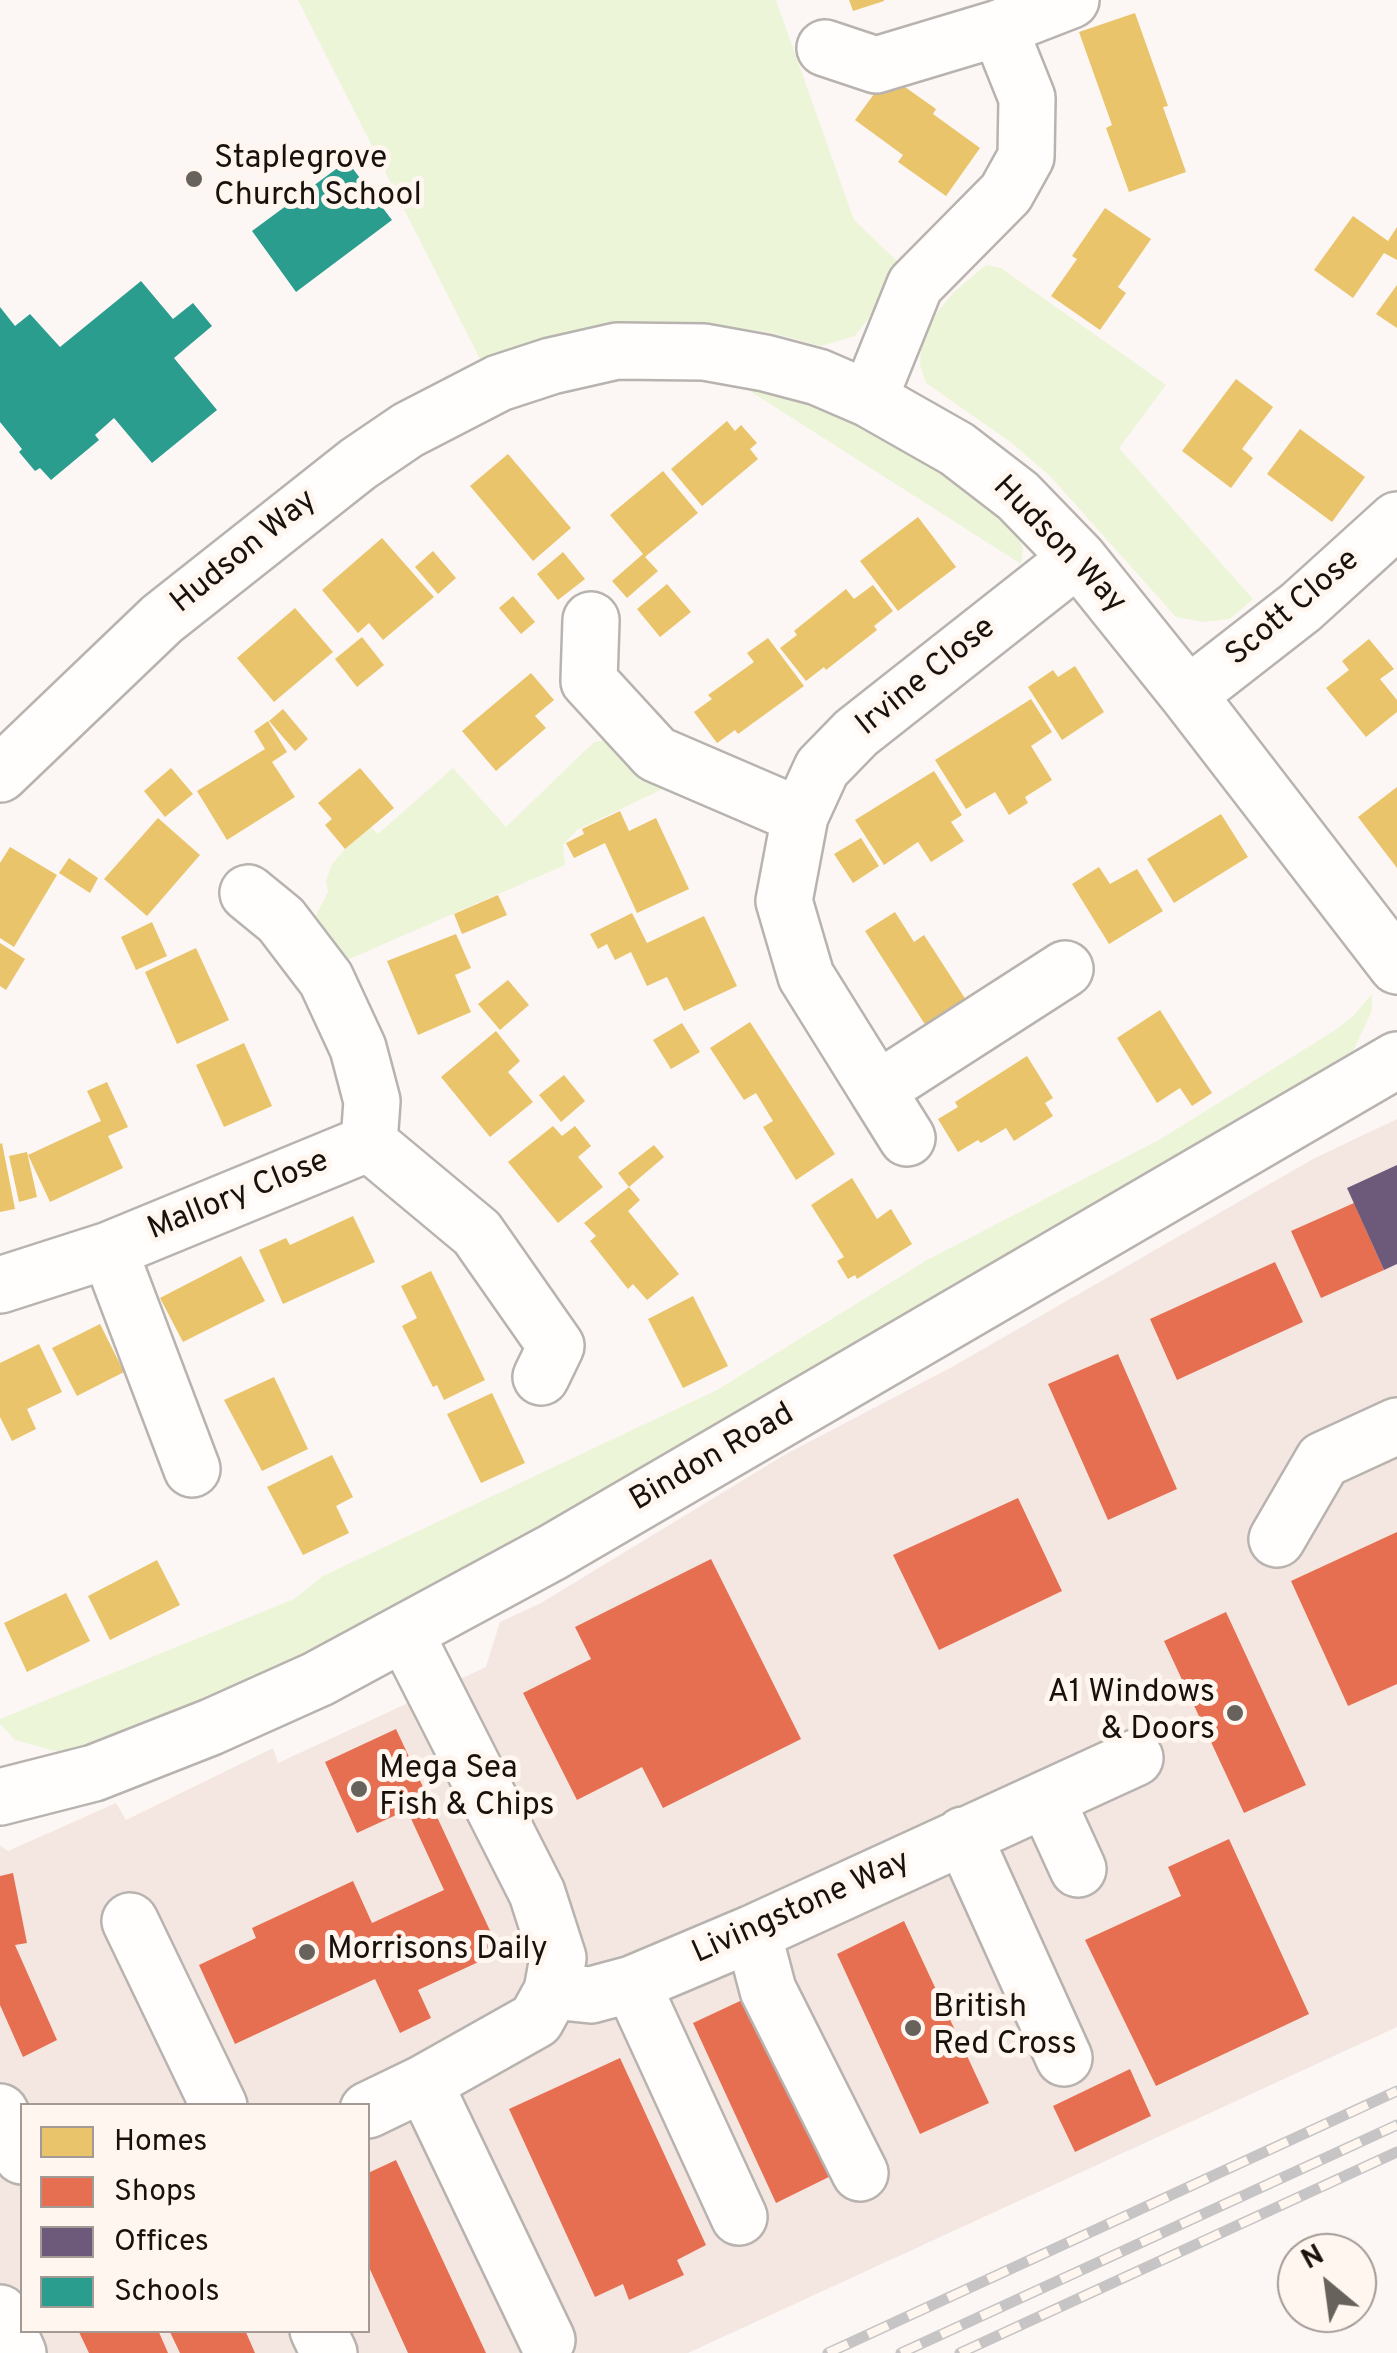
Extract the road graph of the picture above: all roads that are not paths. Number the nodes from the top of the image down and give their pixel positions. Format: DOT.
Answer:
graph roads {
  1 [pos="1070,0"];
  2 [pos="998,28"];
  3 [pos="824,48"];
  4 [pos="869,399"];
  5 [pos="1397,520"];
  6 [pos="1078,558"];
  7 [pos="591,620"];
  8 [pos="1188,695"];
  9 [pos="0,774"];
  10 [pos="800,816"];
  11 [pos="280,900"];
  12 [pos="1397,966"];
  13 [pos="1064,969"];
  14 [pos="1397,1060"];
  15 [pos="877,1090"];
  16 [pos="908,1138"];
  17 [pos="369,1143"];
  18 [pos="109,1250"];
  19 [pos="0,1284"];
  20 [pos="562,1355"];
  21 [pos="1397,1426"];
  22 [pos="192,1470"];
  23 [pos="1278,1539"];
  24 [pos="405,1633"];
  25 [pos="1136,1758"];
  26 [pos="0,1798"];
  27 [pos="1046,1799"];
  28 [pos="963,1836"];
  29 [pos="1078,1869"];
  30 [pos="130,1921"];
  31 [pos="753,1933"];
  32 [pos="632,1984"];
  33 [pos="552,1991"];
  34 [pos="1064,2058"];
  35 [pos="424,2083"];
  36 [pos="218,2103"];
  37 [pos="370,2109"];
  38 [pos="0,2112"];
  39 [pos="20,2152"];
  40 [pos="860,2174"];
  41 [pos="738,2217"];
  42 [pos="0,2313"];
  43 [pos="546,2340"];
  44 [pos="18,2353"];
  1 -- 2 [label="street"];
  2 -- 3 [label="street"];
  2 -- 4 [label="street"];
  4 -- 6 [label="street, Hudson Way"];
  4 -- 9 [label="street, Hudson Way"];
  5 -- 8 [label="street, Scott Close"];
  6 -- 8 [label="street, Hudson Way"];
  6 -- 10 [label="street, Irvine Close"];
  7 -- 10 [label="street"];
  8 -- 12 [label="street, Hudson Way"];
  10 -- 15 [label="street, Irvine Close"];
  11 -- 17 [label="street, Mallory Close"];
  13 -- 15 [label="street"];
  14 -- 24 [label="street, Bindon Road"];
  15 -- 16 [label="street, Irvine Close"];
  17 -- 18 [label="street, Mallory Close"];
  17 -- 20 [label="street, Mallory Close"];
  18 -- 19 [label="street, Mallory Close"];
  18 -- 22 [label="street, Mallory Close"];
  21 -- 23 [label="street"];
  24 -- 26 [label="street, Bindon Road"];
  24 -- 33 [label="street"];
  25 -- 27 [label="street, Livingstone Way"];
  27 -- 28 [label="street, Livingstone Way"];
  27 -- 29 [label="street"];
  28 -- 31 [label="street, Livingstone Way"];
  28 -- 34 [label="street"];
  30 -- 36 [label="street"];
  31 -- 32 [label="street, Livingstone Way"];
  31 -- 40 [label="street"];
  32 -- 33 [label="street, Livingstone Way"];
  32 -- 41 [label="street"];
  33 -- 35 [label="street"];
  35 -- 37 [label="street"];
  35 -- 43 [label="street"];
  38 -- 39 [label="street"];
  42 -- 44 [label="street"];
}
